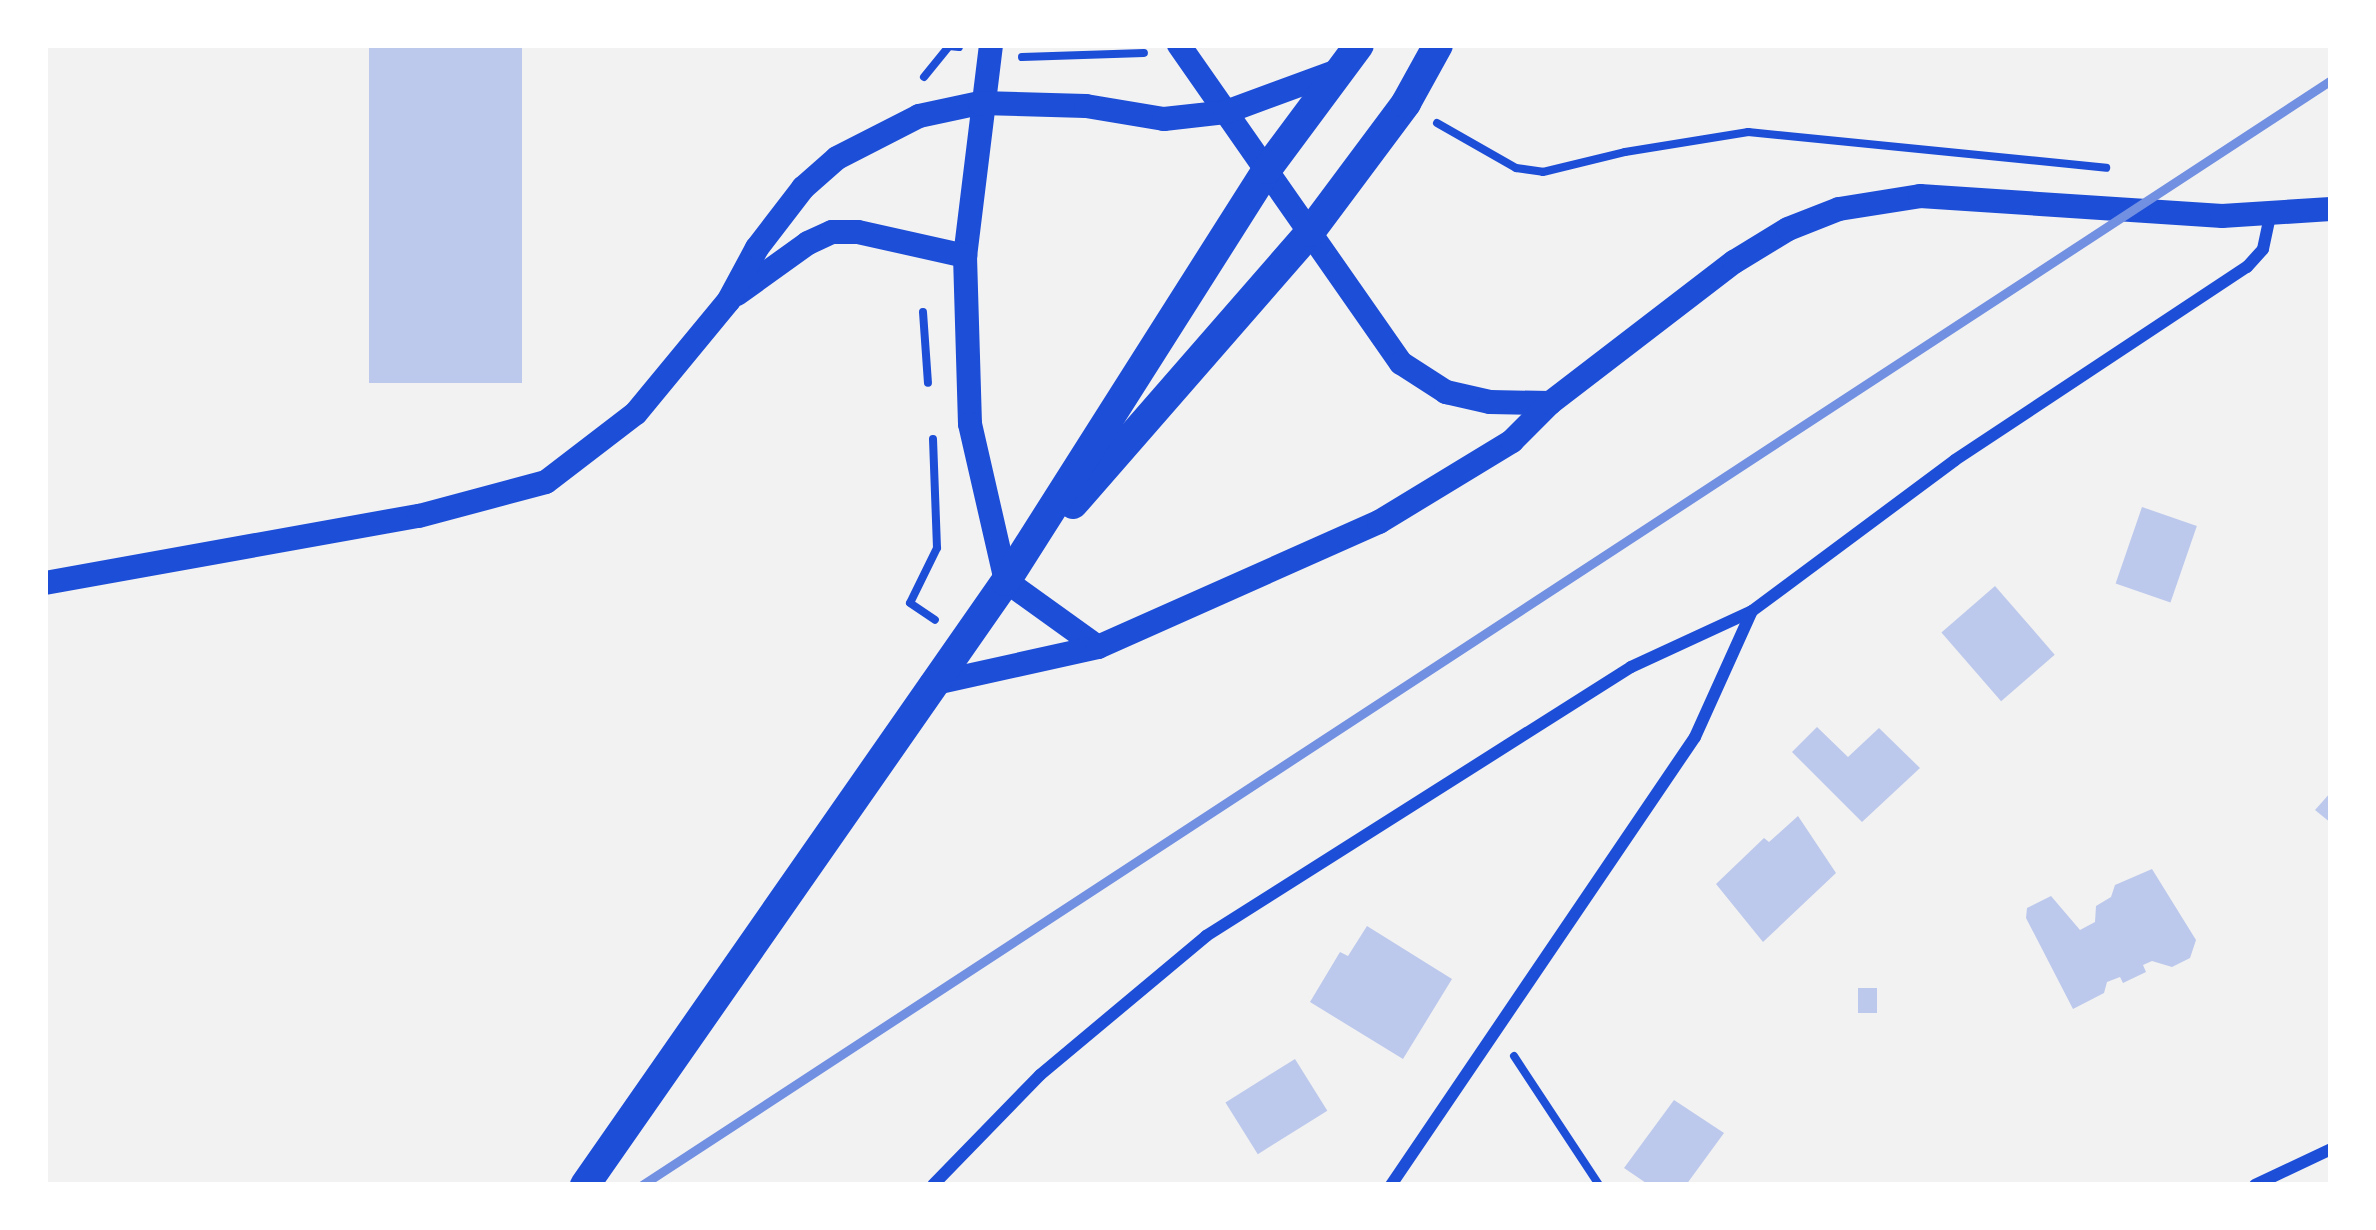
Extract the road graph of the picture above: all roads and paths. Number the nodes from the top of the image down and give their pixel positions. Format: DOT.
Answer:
graph roads {
  1 [pos="1179,45"];
  2 [pos="1438,45"];
  3 [pos="991,49"];
  4 [pos="1350,57"];
  5 [pos="910,86"];
  6 [pos="1406,103"];
  7 [pos="980,104"];
  8 [pos="1226,112"];
  9 [pos="1267,169"];
  10 [pos="2113,209"];
  11 [pos="2331,209"];
  12 [pos="2270,217"];
  13 [pos="1310,232"];
  14 [pos="965,256"];
  15 [pos="729,300"];
  16 [pos="923,312"];
  17 [pos="929,391"];
  18 [pos="1550,404"];
  19 [pos="932,436"];
  20 [pos="1006,581"];
  21 [pos="48,583"];
  22 [pos="1752,611"];
  23 [pos="963,640"];
  24 [pos="1098,647"];
  25 [pos="931,684"];
  26 [pos="1498,1031"];
  27 [pos="2331,1149"];
  28 [pos="591,1177"];
  29 [pos="933,1185"];
  30 [pos="1391,1185"];
  31 [pos="1599,1185"];
  32 [pos="2255,1185"];
  1 -- 3 [label="path"];
  1 -- 8 [label="main road"];
  2 -- 6 [label="main road"];
  3 -- 5 [label="path"];
  3 -- 7 [label="main road"];
  4 -- 8 [label="main road"];
  4 -- 9 [label="main road"];
  6 -- 10 [label="path"];
  6 -- 13 [label="main road"];
  7 -- 8 [label="main road"];
  7 -- 14 [label="main road"];
  7 -- 15 [label="main road"];
  8 -- 9 [label="main road"];
  9 -- 13 [label="main road"];
  9 -- 20 [label="main road"];
  10 -- 12 [label="main road"];
  10 -- 18 [label="main road"];
  11 -- 12 [label="main road"];
  12 -- 22 [label="street"];
  13 -- 18 [label="main road"];
  13 -- 20 [label="main road"];
  14 -- 15 [label="main road"];
  14 -- 20 [label="main road"];
  15 -- 21 [label="main road"];
  16 -- 17 [label="path"];
  18 -- 24 [label="main road"];
  19 -- 23 [label="path"];
  20 -- 23 [label="main road"];
  20 -- 24 [label="main road"];
  22 -- 26 [label="street"];
  22 -- 29 [label="street"];
  23 -- 25 [label="main road"];
  24 -- 25 [label="main road"];
  25 -- 28 [label="main road"];
  26 -- 30 [label="street"];
  26 -- 31 [label="path"];
  27 -- 32 [label="street"];
}
